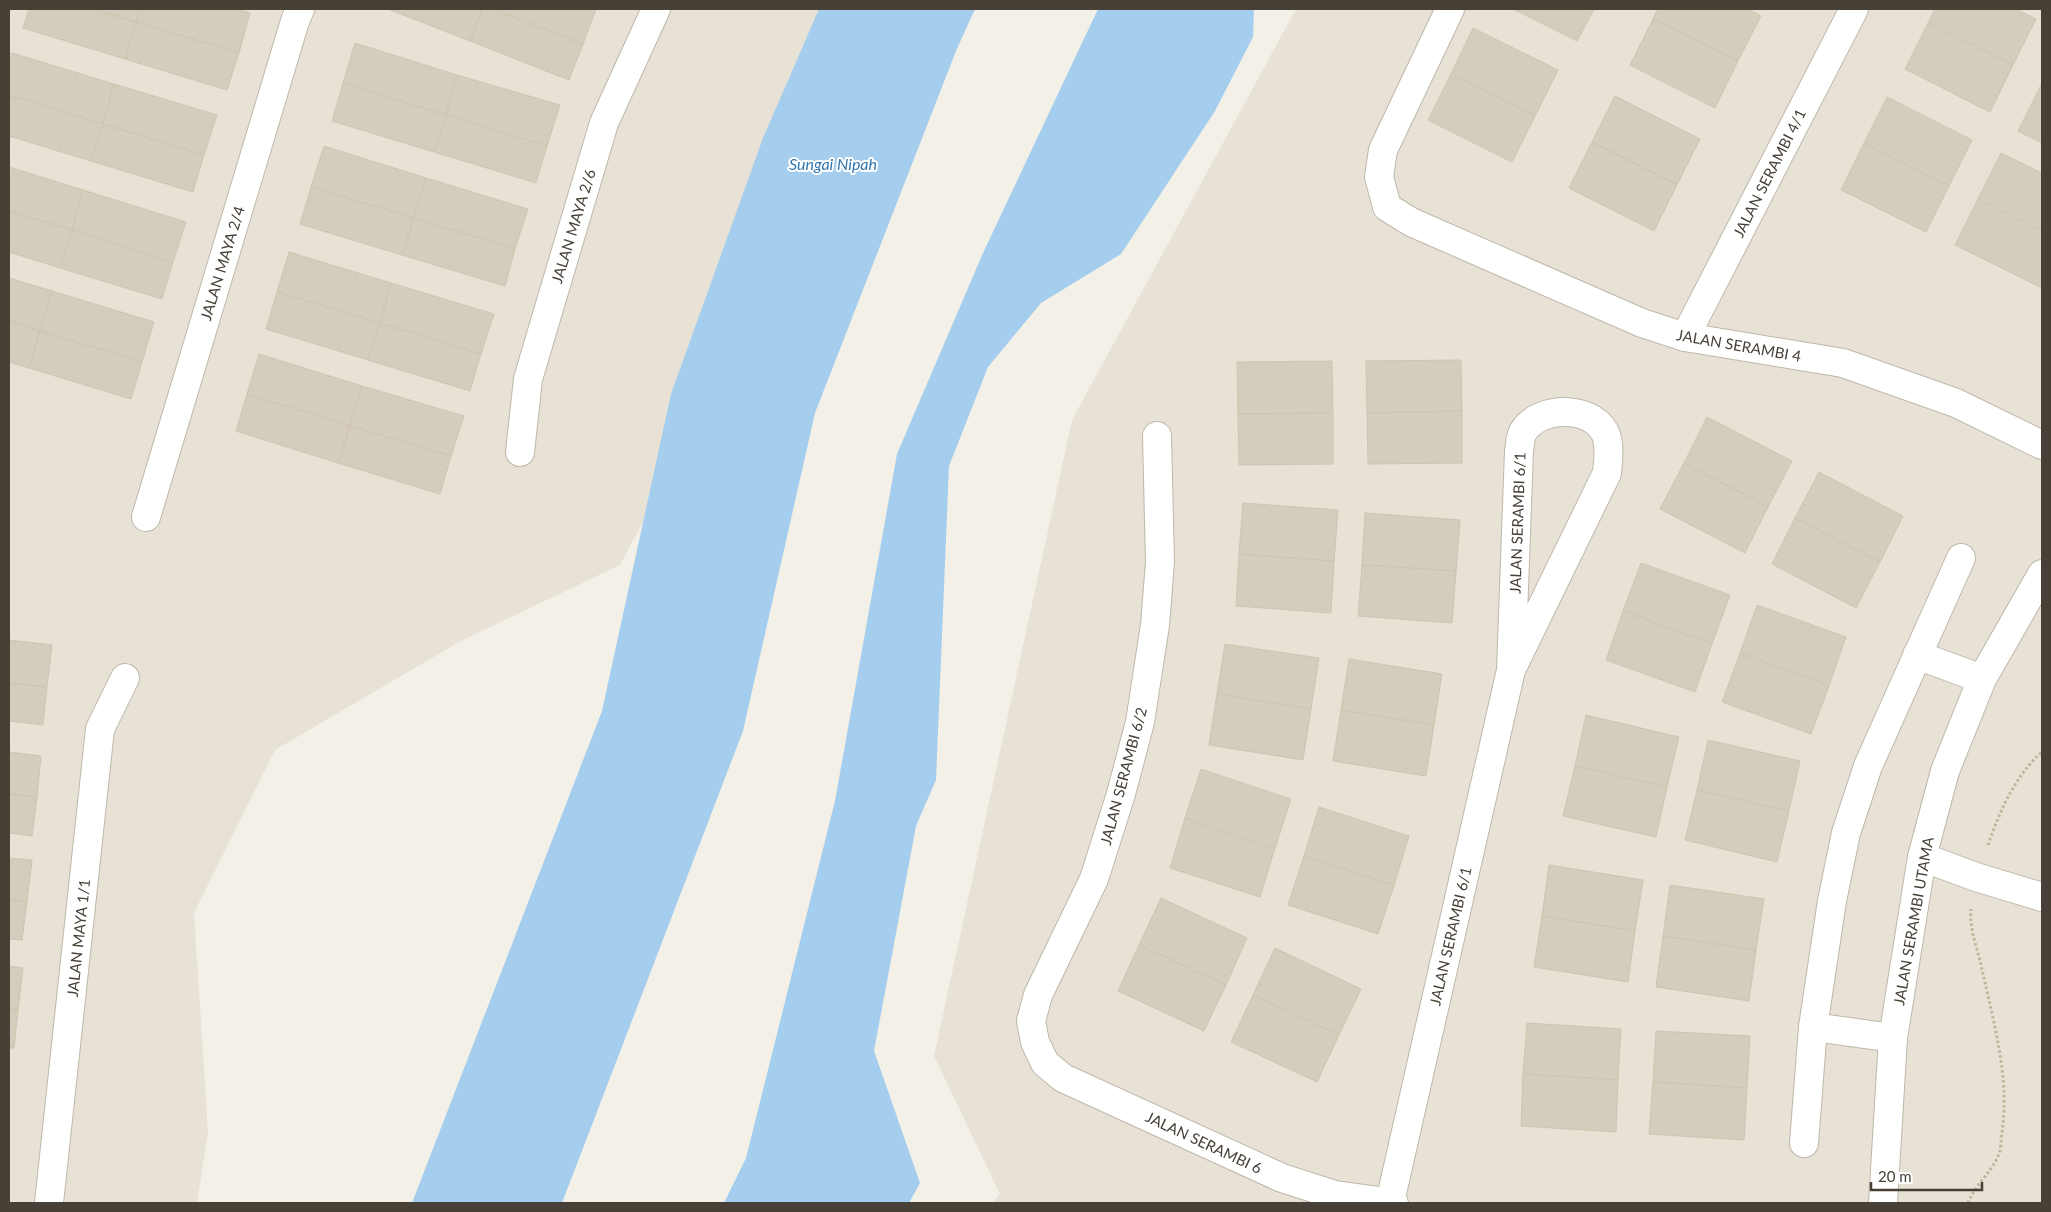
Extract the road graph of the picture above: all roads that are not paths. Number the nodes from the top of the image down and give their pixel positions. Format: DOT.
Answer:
graph roads {
  1 [pos="300,9"];
  2 [pos="656,9"];
  3 [pos="1450,9"];
  4 [pos="1854,9"];
  5 [pos="1685,338"];
  6 [pos="1157,436"];
  7 [pos="2042,445"];
  8 [pos="520,452"];
  9 [pos="146,517"];
  10 [pos="1961,558"];
  11 [pos="2042,574"];
  12 [pos="1917,655"];
  13 [pos="1511,670"];
  14 [pos="124,678"];
  15 [pos="1982,678"];
  16 [pos="1922,857"];
  17 [pos="2042,897"];
  18 [pos="1813,1028"];
  19 [pos="1894,1038"];
  20 [pos="1035,1042"];
  21 [pos="1804,1143"];
  22 [pos="50,1203"];
  23 [pos="1392,1203"];
  24 [pos="1884,1203"];
  1 -- 9 [label="street, JALAN MAYA 2/4"];
  2 -- 8 [label="street, JALAN MAYA 2/6"];
  3 -- 5 [label="street, JALAN SERAMBI 4"];
  4 -- 5 [label="street, JALAN SERAMBI 4/1"];
  5 -- 7 [label="street, JALAN SERAMBI 4"];
  6 -- 20 [label="street, JALAN SERAMBI 6/2"];
  10 -- 12 [label="street"];
  11 -- 15 [label="street, JALAN SERAMBI UTAMA"];
  12 -- 15 [label="street"];
  12 -- 18 [label="street"];
  13 -- 13 [label="street, JALAN SERAMBI 6/1"];
  13 -- 23 [label="street, JALAN SERAMBI 6/1"];
  14 -- 22 [label="street, JALAN MAYA 1/1"];
  15 -- 16 [label="street, JALAN SERAMBI UTAMA"];
  16 -- 17 [label="street"];
  16 -- 19 [label="street, JALAN SERAMBI UTAMA"];
  18 -- 19 [label="street"];
  18 -- 21 [label="street"];
  19 -- 24 [label="street, JALAN SERAMBI UTAMA"];
  20 -- 23 [label="street, JALAN SERAMBI 6"];
}
